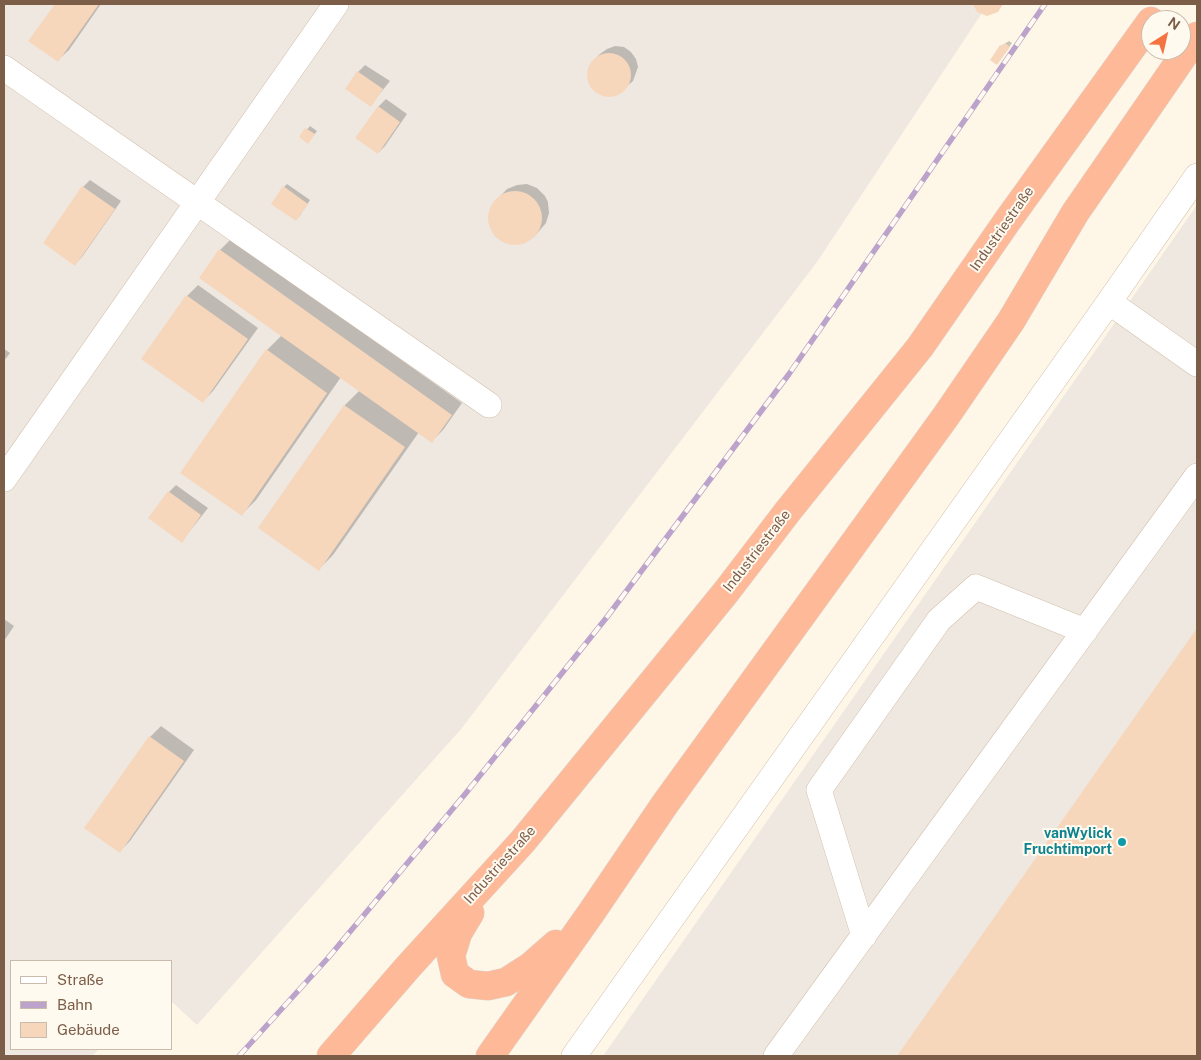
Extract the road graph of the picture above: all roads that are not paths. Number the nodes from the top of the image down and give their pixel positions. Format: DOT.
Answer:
graph roads {
  1 [pos="336,4"];
  2 [pos="1141,35"];
  3 [pos="1197,36"];
  4 [pos="4,68"];
  5 [pos="1197,176"];
  6 [pos="198,202"];
  7 [pos="1109,302"];
  8 [pos="1197,364"];
  9 [pos="489,405"];
  10 [pos="1197,476"];
  11 [pos="4,479"];
  12 [pos="1085,631"];
  13 [pos="523,840"];
  14 [pos="591,913"];
  15 [pos="864,936"];
  16 [pos="331,1056"];
  17 [pos="490,1056"];
  18 [pos="574,1056"];
  19 [pos="776,1056"];
  1 -- 6 [label="street"];
  2 -- 13 [label="highway, Industriestraße"];
  3 -- 14 [label="highway"];
  4 -- 6 [label="street"];
  5 -- 7 [label="street"];
  6 -- 9 [label="street"];
  6 -- 11 [label="street"];
  7 -- 8 [label="street"];
  7 -- 18 [label="street"];
  10 -- 12 [label="street"];
  12 -- 15 [label="street"];
  12 -- 15 [label="street"];
  13 -- 14 [label="highway"];
  13 -- 16 [label="highway, Industriestraße"];
  14 -- 17 [label="highway"];
  15 -- 19 [label="street"];
}
